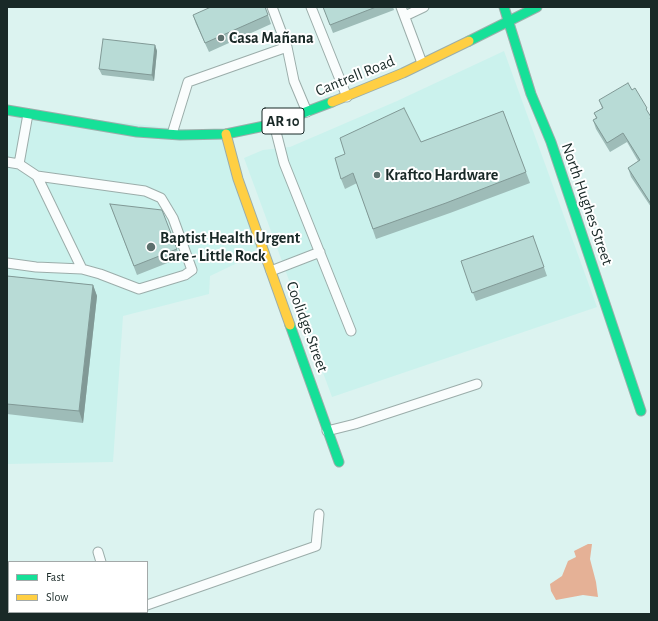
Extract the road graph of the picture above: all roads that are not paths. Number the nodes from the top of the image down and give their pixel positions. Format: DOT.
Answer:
graph roads {
  1 [pos="272,7"];
  2 [pos="311,7"];
  3 [pos="401,7"];
  4 [pos="424,7"];
  5 [pos="504,7"];
  6 [pos="537,7"];
  7 [pos="405,16"];
  8 [pos="509,21"];
  9 [pos="287,47"];
  10 [pos="422,63"];
  11 [pos="347,97"];
  12 [pos="7,110"];
  13 [pos="307,112"];
  14 [pos="28,114"];
  15 [pos="274,124"];
  16 [pos="172,134"];
  17 [pos="226,134"];
  18 [pos="7,162"];
  19 [pos="19,164"];
  20 [pos="37,176"];
  21 [pos="320,252"];
  22 [pos="7,263"];
  23 [pos="82,269"];
  24 [pos="271,271"];
  25 [pos="352,331"];
  26 [pos="477,384"];
  27 [pos="641,411"];
  28 [pos="327,431"];
  29 [pos="338,462"];
  30 [pos="319,514"];
  31 [pos="98,552"];
  32 [pos="101,561"];
  33 [pos="148,605"];
  1 -- 9 [label="lane"];
  2 -- 11 [label="lane"];
  3 -- 7 [label="lane"];
  4 -- 7 [label="lane"];
  5 -- 8 [label="street, North Hughes Street"];
  6 -- 8 [label="street, Cantrell Road / AR 10"];
  7 -- 10 [label="lane"];
  8 -- 10 [label="street, Cantrell Road / AR 10"];
  8 -- 27 [label="street, North Hughes Street"];
  9 -- 13 [label="lane"];
  9 -- 16 [label="lane"];
  10 -- 11 [label="street, Cantrell Road / AR 10"];
  11 -- 13 [label="street, Cantrell Road / AR 10"];
  12 -- 14 [label="street, Cantrell Road / AR 10"];
  13 -- 15 [label="street, Cantrell Road / AR 10"];
  14 -- 16 [label="street, Cantrell Road / AR 10"];
  14 -- 19 [label="lane"];
  15 -- 17 [label="street, Cantrell Road / AR 10"];
  15 -- 21 [label="lane"];
  16 -- 17 [label="street, Cantrell Road / AR 10"];
  17 -- 24 [label="street, Coolidge Street"];
  18 -- 19 [label="lane"];
  19 -- 20 [label="lane"];
  20 -- 23 [label="lane"];
  20 -- 23 [label="lane"];
  21 -- 24 [label="lane"];
  21 -- 25 [label="lane"];
  22 -- 23 [label="lane"];
  24 -- 28 [label="street, Coolidge Street"];
  26 -- 28 [label="lane"];
  28 -- 29 [label="street, Coolidge Street"];
  30 -- 33 [label="lane"];
  31 -- 32 [label="lane"];
}
